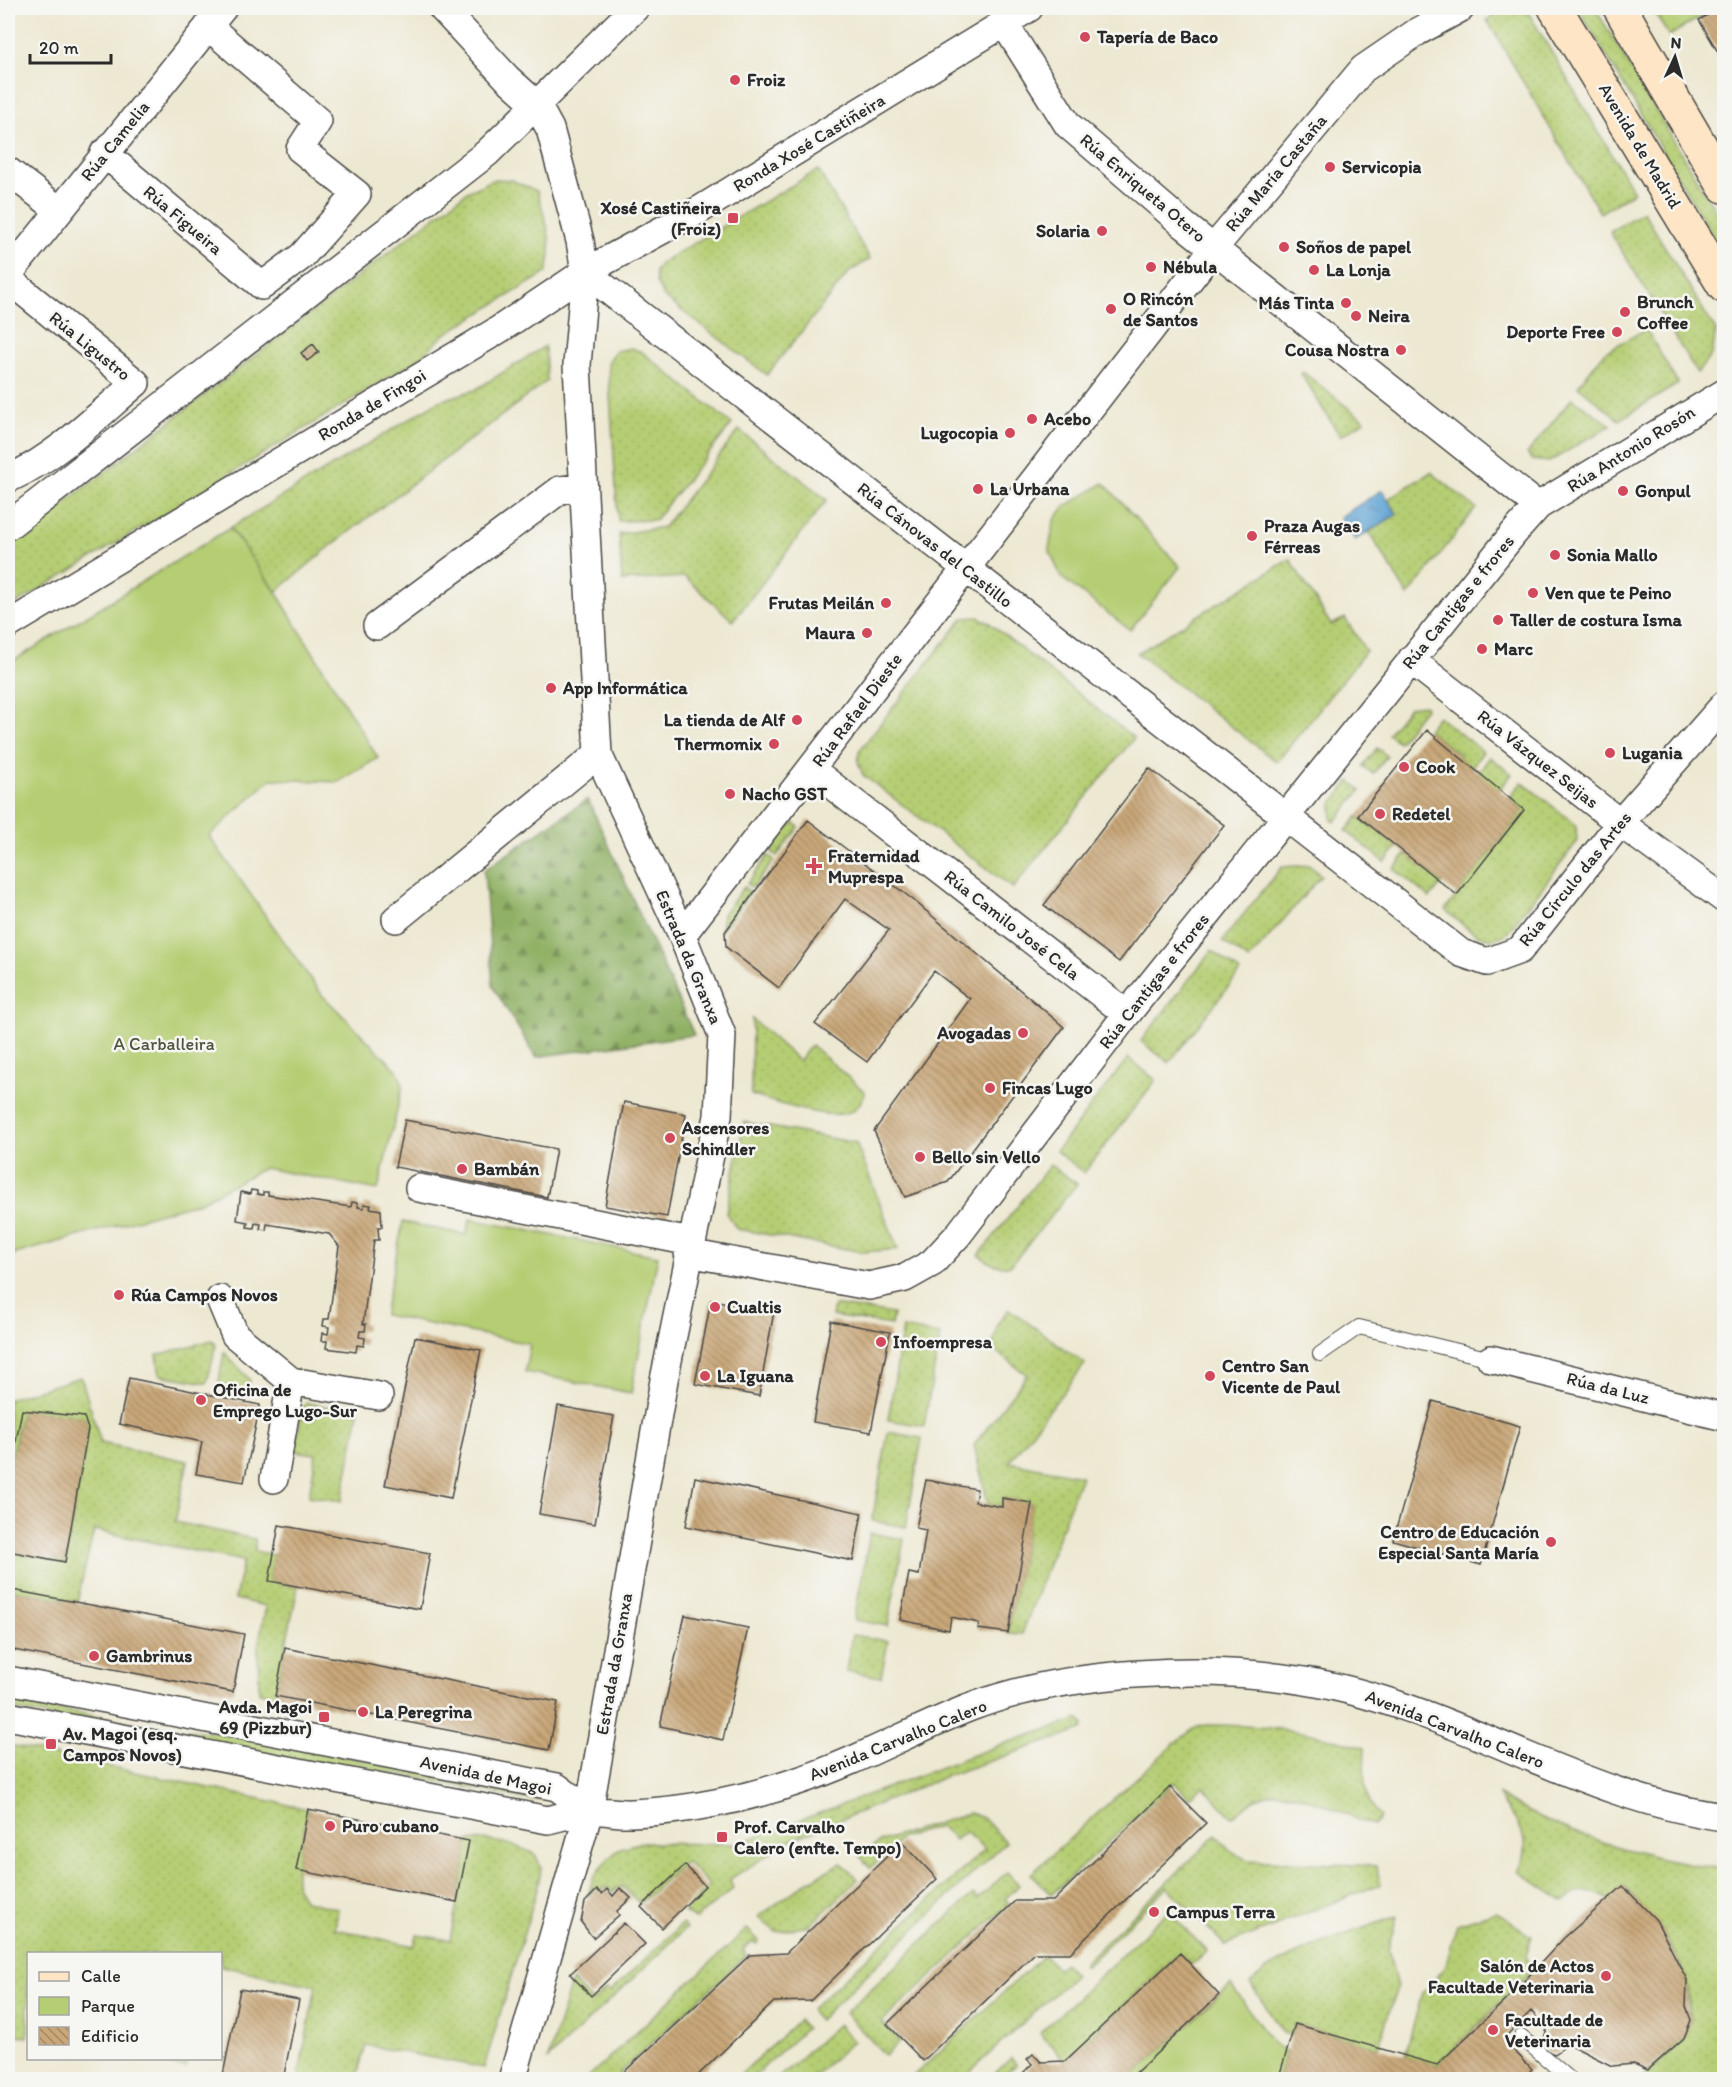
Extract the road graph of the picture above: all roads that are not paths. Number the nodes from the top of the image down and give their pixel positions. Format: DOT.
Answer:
graph roads {
  1 [pos="444,8"];
  2 [pos="635,8"];
  3 [pos="1029,8"];
  4 [pos="1461,8"];
  5 [pos="1555,8"];
  6 [pos="1620,8"];
  7 [pos="215,17"];
  8 [pos="1004,23"];
  9 [pos="537,105"];
  10 [pos="104,153"];
  11 [pos="8,171"];
  12 [pos="1725,186"];
  13 [pos="59,210"];
  14 [pos="1214,248"];
  15 [pos="585,272"];
  16 [pos="8,275"];
  17 [pos="8,279"];
  18 [pos="1725,285"];
  19 [pos="1725,393"];
  20 [pos="10,476"];
  21 [pos="583,487"];
  22 [pos="1538,506"];
  23 [pos="8,526"];
  24 [pos="964,569"];
  25 [pos="8,625"];
  26 [pos="377,626"];
  27 [pos="1411,660"];
  28 [pos="1725,705"];
  29 [pos="598,754"];
  30 [pos="812,770"];
  31 [pos="1287,815"];
  32 [pos="1620,823"];
  33 [pos="1725,899"];
  34 [pos="396,919"];
  35 [pos="682,935"];
  36 [pos="1127,1014"];
  37 [pos="419,1188"];
  38 [pos="690,1247"];
  39 [pos="220,1299"];
  40 [pos="1320,1354"];
  41 [pos="1491,1359"];
  42 [pos="291,1381"];
  43 [pos="379,1396"];
  44 [pos="1725,1417"];
  45 [pos="274,1479"];
  46 [pos="8,1680"];
  47 [pos="8,1716"];
  48 [pos="589,1811"];
  49 [pos="1725,1817"];
  50 [pos="1521,2037"];
  51 [pos="512,2079"];
  52 [pos="1571,2079"];
  1 -- 9 [label="street"];
  2 -- 9 [label="street"];
  3 -- 8 [label="street, Ronda Xosé Castiñeira"];
  4 -- 14 [label="street, Rúa María Castaña"];
  5 -- 18 [label="street, Avenida de Madrid"];
  6 -- 12 [label="street"];
  7 -- 10 [label="street, Rúa Camelia"];
  7 -- 10 [label="street, Rúa Figueira"];
  8 -- 14 [label="street, Rúa Enriqueta Otero"];
  8 -- 15 [label="street, Ronda Xosé Castiñeira"];
  9 -- 15 [label="street"];
  9 -- 23 [label="street"];
  10 -- 13 [label="street, Rúa Camelia"];
  11 -- 13 [label="street"];
  13 -- 16 [label="street, Rúa Camelia"];
  14 -- 22 [label="street, Rúa Enriqueta Otero"];
  14 -- 24 [label="street, Rúa María Castaña"];
  15 -- 21 [label="street, Estrada da Granxa"];
  15 -- 24 [label="street, Rúa Cánovas del Castillo"];
  15 -- 25 [label="street, Ronda de Fingoi"];
  17 -- 20 [label="street, Rúa Ligustro"];
  19 -- 22 [label="street, Rúa Antonio Rosón"];
  21 -- 26 [label="street"];
  21 -- 29 [label="street, Estrada da Granxa"];
  22 -- 27 [label="street, Rúa Cantigas e frores"];
  24 -- 30 [label="street, Rúa Rafael Dieste"];
  24 -- 31 [label="street, Rúa Cánovas del Castillo"];
  27 -- 31 [label="street, Rúa Cantigas e frores"];
  27 -- 32 [label="street, Rúa Vázquez Seijas"];
  28 -- 32 [label="street, Rúa Círculo das Artes"];
  29 -- 34 [label="street"];
  29 -- 35 [label="street, Estrada da Granxa"];
  30 -- 35 [label="street, Rúa Rafael Dieste"];
  30 -- 36 [label="street, Rúa Camilo José Cela"];
  31 -- 32 [label="street, Rúa Círculo das Artes"];
  31 -- 36 [label="street, Rúa Cantigas e frores"];
  32 -- 33 [label="street, Rúa Vázquez Seijas"];
  35 -- 38 [label="street, Estrada da Granxa"];
  36 -- 38 [label="street, Rúa Cantigas e frores"];
  37 -- 38 [label="street"];
  38 -- 48 [label="street, Estrada da Granxa"];
  39 -- 42 [label="street"];
  40 -- 41 [label="lane"];
  41 -- 44 [label="street, Rúa da Luz"];
  42 -- 43 [label="street"];
  42 -- 45 [label="street"];
  46 -- 48 [label="street, Avenida de Magoi"];
  47 -- 48 [label="street, Avenida de Magoi"];
  48 -- 49 [label="street, Avenida Carvalho Calero"];
  48 -- 51 [label="street, Estrada da Granxa"];
  50 -- 52 [label="lane"];
}
